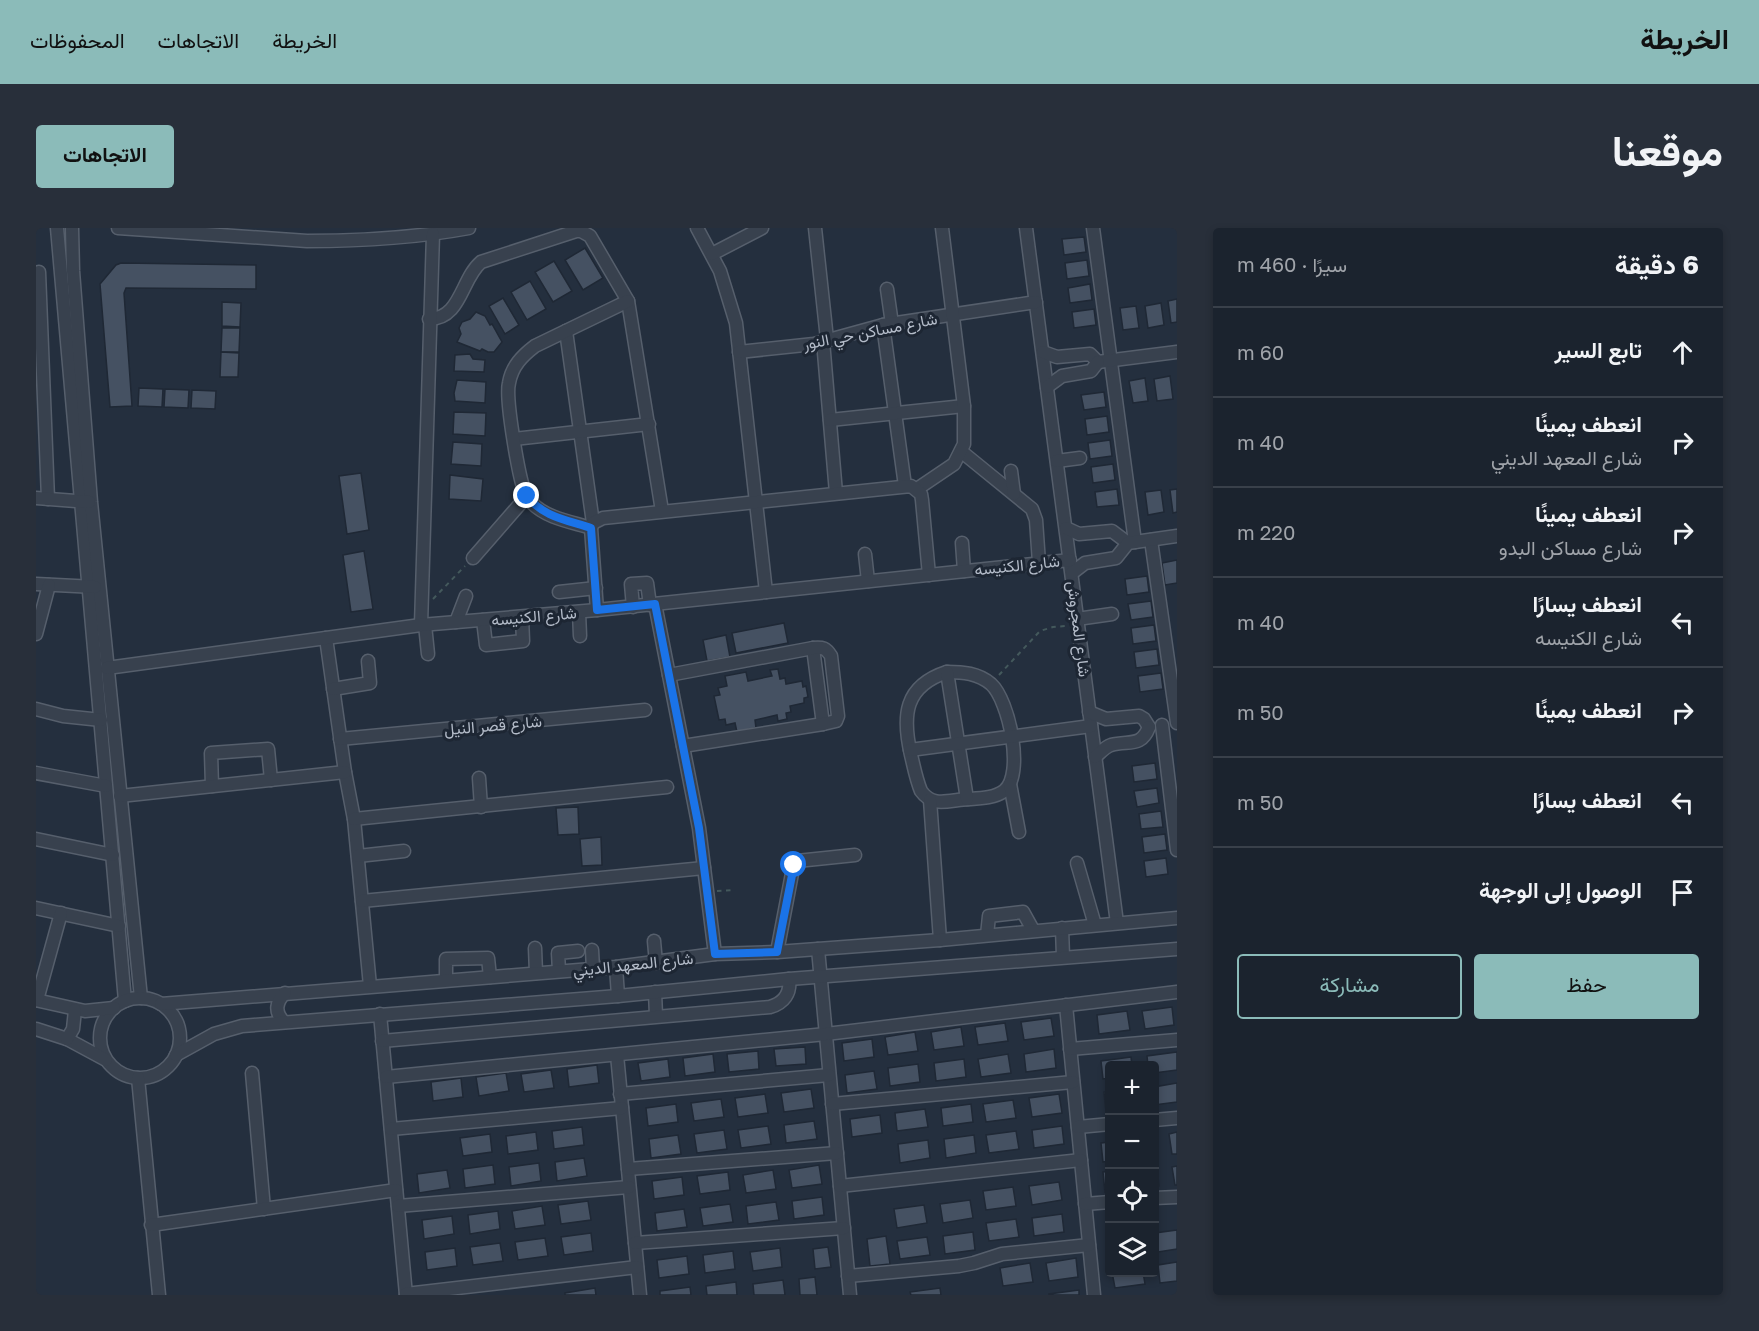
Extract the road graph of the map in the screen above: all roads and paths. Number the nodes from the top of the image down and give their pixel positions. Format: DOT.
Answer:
graph roads {
  1 [pos="57,228"];
  2 [pos="72,228"];
  3 [pos="118,228"];
  4 [pos="468,228"];
  5 [pos="697,228"];
  6 [pos="762,228"];
  7 [pos="815,228"];
  8 [pos="942,228"];
  9 [pos="1026,228"];
  10 [pos="1093,228"];
  11 [pos="433,234"];
  12 [pos="712,254"];
  13 [pos="67,271"];
  14 [pos="38,272"];
  15 [pos="887,289"];
  16 [pos="628,301"];
  17 [pos="1036,302"];
  18 [pos="952,315"];
  19 [pos="429,319"];
  20 [pos="887,325"];
  21 [pos="566,331"];
  22 [pos="825,340"];
  23 [pos="739,351"];
  24 [pos="1043,352"];
  25 [pos="1177,352"];
  26 [pos="1104,361"];
  27 [pos="1047,387"];
  28 [pos="963,406"];
  29 [pos="895,413"];
  30 [pos="830,420"];
  31 [pos="649,424"];
  32 [pos="580,432"];
  33 [pos="514,439"];
  34 [pos="962,452"];
  35 [pos="1080,458"];
  36 [pos="1057,461"];
  37 [pos="1011,471"];
  38 [pos="911,487"];
  39 [pos="836,493"];
  40 [pos="1014,494"];
  41 [pos="527,496"];
  42 [pos="42,498"];
  43 [pos="756,501"];
  44 [pos="86,502"];
  45 [pos="662,512"];
  46 [pos="592,525"];
  47 [pos="1066,528"];
  48 [pos="1177,536"];
  49 [pos="1151,540"];
  50 [pos="962,543"];
  51 [pos="1131,543"];
  52 [pos="865,554"];
  53 [pos="473,558"];
  54 [pos="1070,560"];
  55 [pos="1039,563"];
  56 [pos="964,571"];
  57 [pos="1072,573"];
  58 [pos="929,575"];
  59 [pos="868,581"];
  60 [pos="36,584"];
  61 [pos="49,585"];
  62 [pos="94,587"];
  63 [pos="596,588"];
  64 [pos="559,592"];
  65 [pos="766,592"];
  66 [pos="466,596"];
  67 [pos="652,604"];
  68 [pos="633,607"];
  69 [pos="597,610"];
  70 [pos="421,612"];
  71 [pos="579,612"];
  72 [pos="1113,614"];
  73 [pos="522,617"];
  74 [pos="483,620"];
  75 [pos="456,622"];
  76 [pos="1078,622"];
  77 [pos="423,625"];
  78 [pos="36,634"];
  79 [pos="580,636"];
  80 [pos="326,638"];
  81 [pos="428,654"];
  82 [pos="368,661"];
  83 [pos="107,668"];
  84 [pos="947,672"];
  85 [pos="669,675"];
  86 [pos="991,684"];
  87 [pos="333,689"];
  88 [pos="36,709"];
  89 [pos="645,710"];
  90 [pos="1089,712"];
  91 [pos="101,720"];
  92 [pos="1177,723"];
  93 [pos="1162,725"];
  94 [pos="1091,726"];
  95 [pos="1149,727"];
  96 [pos="1011,737"];
  97 [pos="340,739"];
  98 [pos="958,744"];
  99 [pos="683,746"];
  100 [pos="910,750"];
  101 [pos="1095,757"];
  102 [pos="345,772"];
  103 [pos="36,773"];
  104 [pos="479,778"];
  105 [pos="272,780"];
  106 [pos="1010,784"];
  107 [pos="106,786"];
  108 [pos="212,786"];
  109 [pos="667,788"];
  110 [pos="120,796"];
  111 [pos="967,799"];
  112 [pos="930,800"];
  113 [pos="481,807"];
  114 [pos="1175,818"];
  115 [pos="354,819"];
  116 [pos="1019,832"];
  117 [pos="36,839"];
  118 [pos="1177,850"];
  119 [pos="404,851"];
  120 [pos="113,855"];
  121 [pos="855,855"];
  122 [pos="358,856"];
  123 [pos="1077,864"];
  124 [pos="704,868"];
  125 [pos="735,890"];
  126 [pos="707,891"];
  127 [pos="362,901"];
  128 [pos="36,908"];
  129 [pos="61,914"];
  130 [pos="1177,918"];
  131 [pos="1117,923"];
  132 [pos="1095,925"];
  133 [pos="119,926"];
  134 [pos="1062,928"];
  135 [pos="1033,930"];
  136 [pos="987,935"];
  137 [pos="940,940"];
  138 [pos="654,941"];
  139 [pos="535,948"];
  140 [pos="818,949"];
  141 [pos="1177,949"];
  142 [pos="592,950"];
  143 [pos="578,951"];
  144 [pos="777,952"];
  145 [pos="715,954"];
  146 [pos="1064,957"];
  147 [pos="656,963"];
  148 [pos="616,967"];
  149 [pos="593,969"];
  150 [pos="559,971"];
  151 [pos="536,973"];
  152 [pos="820,976"];
  153 [pos="490,977"];
  154 [pos="789,979"];
  155 [pos="446,980"];
  156 [pos="370,986"];
  157 [pos="656,992"];
  158 [pos="1177,992"];
  159 [pos="285,993"];
  160 [pos="618,996"];
  161 [pos="141,998"];
  162 [pos="36,1000"];
  163 [pos="119,1004"];
  164 [pos="161,1004"];
  165 [pos="1066,1005"];
  166 [pos="75,1010"];
  167 [pos="380,1014"];
  168 [pos="656,1016"];
  169 [pos="284,1022"];
  170 [pos="36,1029"];
  171 [pos="826,1034"];
  172 [pos="67,1039"];
  173 [pos="1177,1040"];
  174 [pos="382,1041"];
  175 [pos="1070,1049"];
  176 [pos="617,1054"];
  177 [pos="176,1055"];
  178 [pos="107,1061"];
  179 [pos="252,1073"];
  180 [pos="830,1075"];
  181 [pos="386,1077"];
  182 [pos="138,1078"];
  183 [pos="1074,1082"];
  184 [pos="621,1094"];
  185 [pos="832,1104"];
  186 [pos="622,1108"];
  187 [pos="1177,1118"];
  188 [pos="1159,1120"];
  189 [pos="1105,1124"];
  190 [pos="1078,1127"];
  191 [pos="391,1129"];
  192 [pos="837,1152"];
  193 [pos="1081,1161"];
  194 [pos="628,1169"];
  195 [pos="840,1186"];
  196 [pos="629,1187"];
  197 [pos="396,1190"];
  198 [pos="1177,1197"];
  199 [pos="1159,1198"];
  200 [pos="1105,1202"];
  201 [pos="1085,1204"];
  202 [pos="398,1206"];
  203 [pos="264,1209"];
  204 [pos="151,1225"];
  205 [pos="844,1228"];
  206 [pos="635,1243"];
  207 [pos="1089,1245"];
  208 [pos="637,1267"];
  209 [pos="848,1276"];
  210 [pos="406,1294"];
  211 [pos="159,1295"];
  212 [pos="640,1295"];
  213 [pos="850,1295"];
  214 [pos="1094,1295"];
  1 -- 13 [label="street"];
  2 -- 13 [label="street"];
  3 -- 11 [label="street"];
  4 -- 11 [label="street"];
  5 -- 12 [label="street"];
  6 -- 12 [label="street"];
  7 -- 22 [label="street"];
  8 -- 18 [label="street"];
  9 -- 17 [label="street, شارع المجروش"];
  10 -- 26 [label="street"];
  11 -- 19 [label="street"];
  12 -- 23 [label="street"];
  13 -- 14 [label="street"];
  13 -- 44 [label="street"];
  14 -- 42 [label="street"];
  15 -- 20 [label="street"];
  16 -- 19 [label="street"];
  16 -- 21 [label="street"];
  16 -- 31 [label="street"];
  17 -- 18 [label="street, شارع مساكن حي النور"];
  17 -- 24 [label="street, شارع المجروش"];
  18 -- 20 [label="street, شارع مساكن حي النور"];
  18 -- 28 [label="street"];
  19 -- 70 [label="street"];
  20 -- 22 [label="street, شارع مساكن حي النور"];
  20 -- 29 [label="street"];
  21 -- 32 [label="street"];
  21 -- 33 [label="street"];
  22 -- 23 [label="street, شارع مساكن حي النور"];
  22 -- 30 [label="street"];
  23 -- 43 [label="street"];
  24 -- 26 [label="street"];
  24 -- 27 [label="street, شارع المجروش"];
  25 -- 26 [label="street"];
  26 -- 27 [label="street"];
  26 -- 51 [label="street"];
  27 -- 36 [label="street, شارع المجروش"];
  28 -- 29 [label="street"];
  28 -- 34 [label="street"];
  29 -- 30 [label="street"];
  29 -- 38 [label="street"];
  30 -- 39 [label="street"];
  31 -- 32 [label="street"];
  31 -- 45 [label="street"];
  32 -- 33 [label="street"];
  32 -- 46 [label="street"];
  33 -- 41 [label="street"];
  34 -- 38 [label="street"];
  34 -- 40 [label="street"];
  35 -- 36 [label="street"];
  36 -- 47 [label="street, شارع المجروش"];
  37 -- 40 [label="street"];
  38 -- 39 [label="street"];
  38 -- 58 [label="street"];
  39 -- 43 [label="street"];
  40 -- 55 [label="street"];
  41 -- 46 [label="street"];
  41 -- 53 [label="street"];
  42 -- 44 [label="street"];
  43 -- 45 [label="street"];
  43 -- 65 [label="street"];
  44 -- 62 [label="street"];
  45 -- 46 [label="street"];
  46 -- 63 [label="street"];
  47 -- 51 [label="street, شارع الكنيسه"];
  47 -- 54 [label="street, شارع المجروش"];
  48 -- 49 [label="street, شارع الكنيسه"];
  49 -- 51 [label="street, شارع الكنيسه"];
  49 -- 92 [label="street"];
  50 -- 56 [label="street"];
  51 -- 57 [label="street, شارع الكنيسه"];
  52 -- 59 [label="street"];
  53 -- 70 [label="path"];
  54 -- 55 [label="street, شارع الكنيسه"];
  54 -- 57 [label="street, شارع المجروش"];
  55 -- 56 [label="street, شارع الكنيسه"];
  56 -- 58 [label="street, شارع الكنيسه"];
  57 -- 76 [label="street, شارع المجروش"];
  58 -- 59 [label="street, شارع الكنيسه"];
  59 -- 65 [label="street, شارع الكنيسه"];
  60 -- 61 [label="street"];
  61 -- 62 [label="street"];
  61 -- 78 [label="street"];
  62 -- 83 [label="street"];
  62 -- 91 [label="street"];
  63 -- 64 [label="street"];
  63 -- 69 [label="street"];
  65 -- 67 [label="street, شارع الكنيسه"];
  66 -- 75 [label="street"];
  67 -- 68 [label="street, شارع الكنيسه"];
  67 -- 68 [label="street"];
  67 -- 85 [label="street"];
  68 -- 69 [label="street, شارع الكنيسه"];
  69 -- 71 [label="street, شارع الكنيسه"];
  70 -- 77 [label="street"];
  71 -- 73 [label="street, شارع الكنيسه"];
  71 -- 79 [label="street"];
  72 -- 76 [label="street"];
  73 -- 74 [label="street, شارع الكنيسه"];
  73 -- 74 [label="street"];
  74 -- 75 [label="street, شارع الكنيسه"];
  75 -- 77 [label="street, شارع الكنيسه"];
  76 -- 86 [label="path"];
  76 -- 90 [label="street, شارع المجروش"];
  77 -- 80 [label="street, شارع الكنيسه"];
  77 -- 81 [label="street"];
  80 -- 83 [label="street, شارع الكنيسه"];
  80 -- 87 [label="street"];
  82 -- 87 [label="street"];
  83 -- 110 [label="street"];
  84 -- 86 [label="street"];
  84 -- 98 [label="street"];
  84 -- 100 [label="street"];
  85 -- 99 [label="street"];
  85 -- 99 [label="street"];
  86 -- 96 [label="street"];
  87 -- 97 [label="street"];
  88 -- 91 [label="street"];
  89 -- 97 [label="street, شارع قصر النيل"];
  90 -- 94 [label="street, شارع المجروش"];
  90 -- 95 [label="street"];
  91 -- 107 [label="street"];
  92 -- 93 [label="street"];
  93 -- 95 [label="street"];
  93 -- 114 [label="street"];
  94 -- 96 [label="street"];
  94 -- 101 [label="street, شارع المجروش"];
  95 -- 101 [label="street"];
  96 -- 98 [label="street"];
  96 -- 106 [label="street"];
  97 -- 102 [label="street"];
  98 -- 100 [label="street"];
  98 -- 111 [label="street"];
  99 -- 124 [label="street"];
  100 -- 112 [label="street"];
  101 -- 131 [label="street, شارع المجروش"];
  102 -- 105 [label="street"];
  102 -- 115 [label="street"];
  103 -- 107 [label="street"];
  104 -- 113 [label="street"];
  105 -- 108 [label="street"];
  105 -- 108 [label="street"];
  106 -- 111 [label="street"];
  106 -- 116 [label="street"];
  107 -- 120 [label="street"];
  108 -- 110 [label="street"];
  109 -- 113 [label="street"];
  110 -- 161 [label="street"];
  111 -- 112 [label="street"];
  112 -- 137 [label="street"];
  113 -- 115 [label="street"];
  114 -- 118 [label="street"];
  115 -- 122 [label="street"];
  117 -- 120 [label="street"];
  119 -- 122 [label="street"];
  120 -- 133 [label="street"];
  121 -- 144 [label="street"];
  122 -- 127 [label="street"];
  123 -- 132 [label="street"];
  124 -- 126 [label="street"];
  124 -- 127 [label="street"];
  125 -- 126 [label="path"];
  126 -- 145 [label="street"];
  127 -- 156 [label="street"];
  128 -- 129 [label="street"];
  129 -- 133 [label="street"];
  129 -- 162 [label="street"];
  130 -- 131 [label="street, شارع المعهد الديني"];
  131 -- 132 [label="street, شارع المعهد الديني"];
  132 -- 134 [label="street, شارع المعهد الديني"];
  133 -- 163 [label="street"];
  134 -- 135 [label="street, شارع المعهد الديني"];
  134 -- 146 [label="street"];
  135 -- 136 [label="street, شارع المعهد الديني"];
  135 -- 136 [label="street"];
  136 -- 137 [label="street, شارع المعهد الديني"];
  137 -- 140 [label="street, شارع المعهد الديني"];
  138 -- 147 [label="street"];
  139 -- 151 [label="street"];
  140 -- 144 [label="street, شارع المعهد الديني"];
  140 -- 152 [label="street"];
  141 -- 146 [label="street, شارع المعهد الديني"];
  142 -- 149 [label="street"];
  143 -- 150 [label="street"];
  144 -- 145 [label="street, شارع المعهد الديني"];
  145 -- 147 [label="street, شارع المعهد الديني"];
  146 -- 152 [label="street, شارع المعهد الديني"];
  147 -- 148 [label="street, شارع المعهد الديني"];
  148 -- 149 [label="street, شارع المعهد الديني"];
  148 -- 160 [label="street"];
  149 -- 150 [label="street, شارع المعهد الديني"];
  150 -- 151 [label="street, شارع المعهد الديني"];
  151 -- 153 [label="street, شارع المعهد الديني"];
  152 -- 154 [label="street, شارع المعهد الديني"];
  152 -- 171 [label="street"];
  153 -- 155 [label="street, شارع المعهد الديني"];
  153 -- 155 [label="street"];
  154 -- 157 [label="street, شارع المعهد الديني"];
  154 -- 168 [label="street"];
  155 -- 156 [label="street, شارع المعهد الديني"];
  156 -- 159 [label="street, شارع المعهد الديني"];
  157 -- 160 [label="street, شارع المعهد الديني"];
  157 -- 168 [label="street"];
  158 -- 165 [label="street"];
  159 -- 164 [label="street, شارع المعهد الديني"];
  159 -- 169 [label="street"];
  160 -- 167 [label="street, شارع المعهد الديني"];
  161 -- 163 [label="street"];
  161 -- 164 [label="street"];
  162 -- 166 [label="street"];
  163 -- 166 [label="street"];
  163 -- 178 [label="street"];
  164 -- 177 [label="street"];
  165 -- 171 [label="street"];
  165 -- 175 [label="street"];
  166 -- 172 [label="street"];
  167 -- 169 [label="street, شارع المعهد الديني"];
  167 -- 174 [label="street"];
  168 -- 174 [label="street"];
  169 -- 177 [label="street, شارع المعهد الديني"];
  170 -- 172 [label="street"];
  171 -- 176 [label="street"];
  171 -- 180 [label="street"];
  172 -- 178 [label="street"];
  173 -- 175 [label="street"];
  174 -- 181 [label="street"];
  175 -- 183 [label="street"];
  176 -- 181 [label="street"];
  176 -- 184 [label="street"];
  177 -- 182 [label="street"];
  178 -- 182 [label="street"];
  179 -- 203 [label="street"];
  180 -- 184 [label="street"];
  180 -- 185 [label="street"];
  181 -- 191 [label="street"];
  182 -- 204 [label="street"];
  183 -- 185 [label="street"];
  183 -- 190 [label="street"];
  184 -- 186 [label="street"];
  185 -- 192 [label="street"];
  186 -- 191 [label="street"];
  186 -- 194 [label="street"];
  187 -- 188 [label="street"];
  189 -- 190 [label="street"];
  190 -- 193 [label="street"];
  191 -- 197 [label="street"];
  192 -- 194 [label="street"];
  192 -- 195 [label="street"];
  193 -- 195 [label="street"];
  193 -- 201 [label="street"];
  194 -- 196 [label="street"];
  195 -- 205 [label="street"];
  196 -- 202 [label="street"];
  196 -- 206 [label="street"];
  197 -- 202 [label="street"];
  197 -- 203 [label="street"];
  198 -- 199 [label="street"];
  200 -- 201 [label="street"];
  201 -- 207 [label="street"];
  202 -- 210 [label="street"];
  203 -- 204 [label="street"];
  204 -- 211 [label="street"];
  205 -- 206 [label="street"];
  205 -- 209 [label="street"];
  206 -- 208 [label="street"];
  207 -- 209 [label="street"];
  207 -- 214 [label="street"];
  208 -- 210 [label="street"];
  208 -- 212 [label="street"];
  209 -- 213 [label="street"];
}
